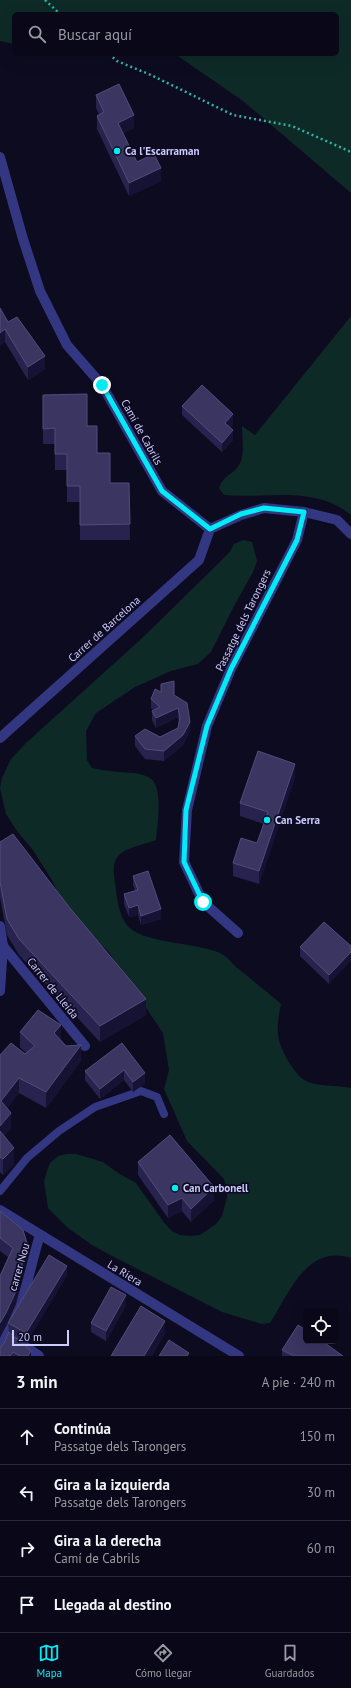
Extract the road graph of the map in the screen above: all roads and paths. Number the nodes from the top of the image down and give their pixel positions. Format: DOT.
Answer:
graph roads {
  1 [pos="45,0"];
  2 [pos="58,12"];
  3 [pos="111,56"];
  4 [pos="351,152"];
  5 [pos="0,157"];
  6 [pos="304,512"];
  7 [pos="210,529"];
  8 [pos="351,534"];
  9 [pos="0,738"];
  10 [pos="0,926"];
  11 [pos="238,933"];
  12 [pos="3,946"];
  13 [pos="0,991"];
  14 [pos="85,1046"];
  15 [pos="164,1114"];
  16 [pos="0,1191"];
  17 [pos="0,1210"];
  18 [pos="40,1235"];
  19 [pos="7,1334"];
  20 [pos="0,1348"];
  21 [pos="39,1356"];
  22 [pos="239,1356"];
  1 -- 2 [label="path"];
  3 -- 4 [label="path"];
  5 -- 7 [label="street, Camí de Cabrils"];
  6 -- 7 [label="street"];
  6 -- 8 [label="street"];
  6 -- 11 [label="street, Passatge dels Tarongers"];
  7 -- 9 [label="street, Carrer de Barcelona"];
  10 -- 12 [label="street"];
  12 -- 13 [label="street"];
  12 -- 14 [label="street, Carrer de Lleida"];
  15 -- 16 [label="lane"];
  17 -- 18 [label="street, La Riera"];
  18 -- 19 [label="street, carrer Nou"];
  18 -- 22 [label="street, La Riera"];
  19 -- 20 [label="street, carrer Nou"];
  19 -- 21 [label="street"];
}
